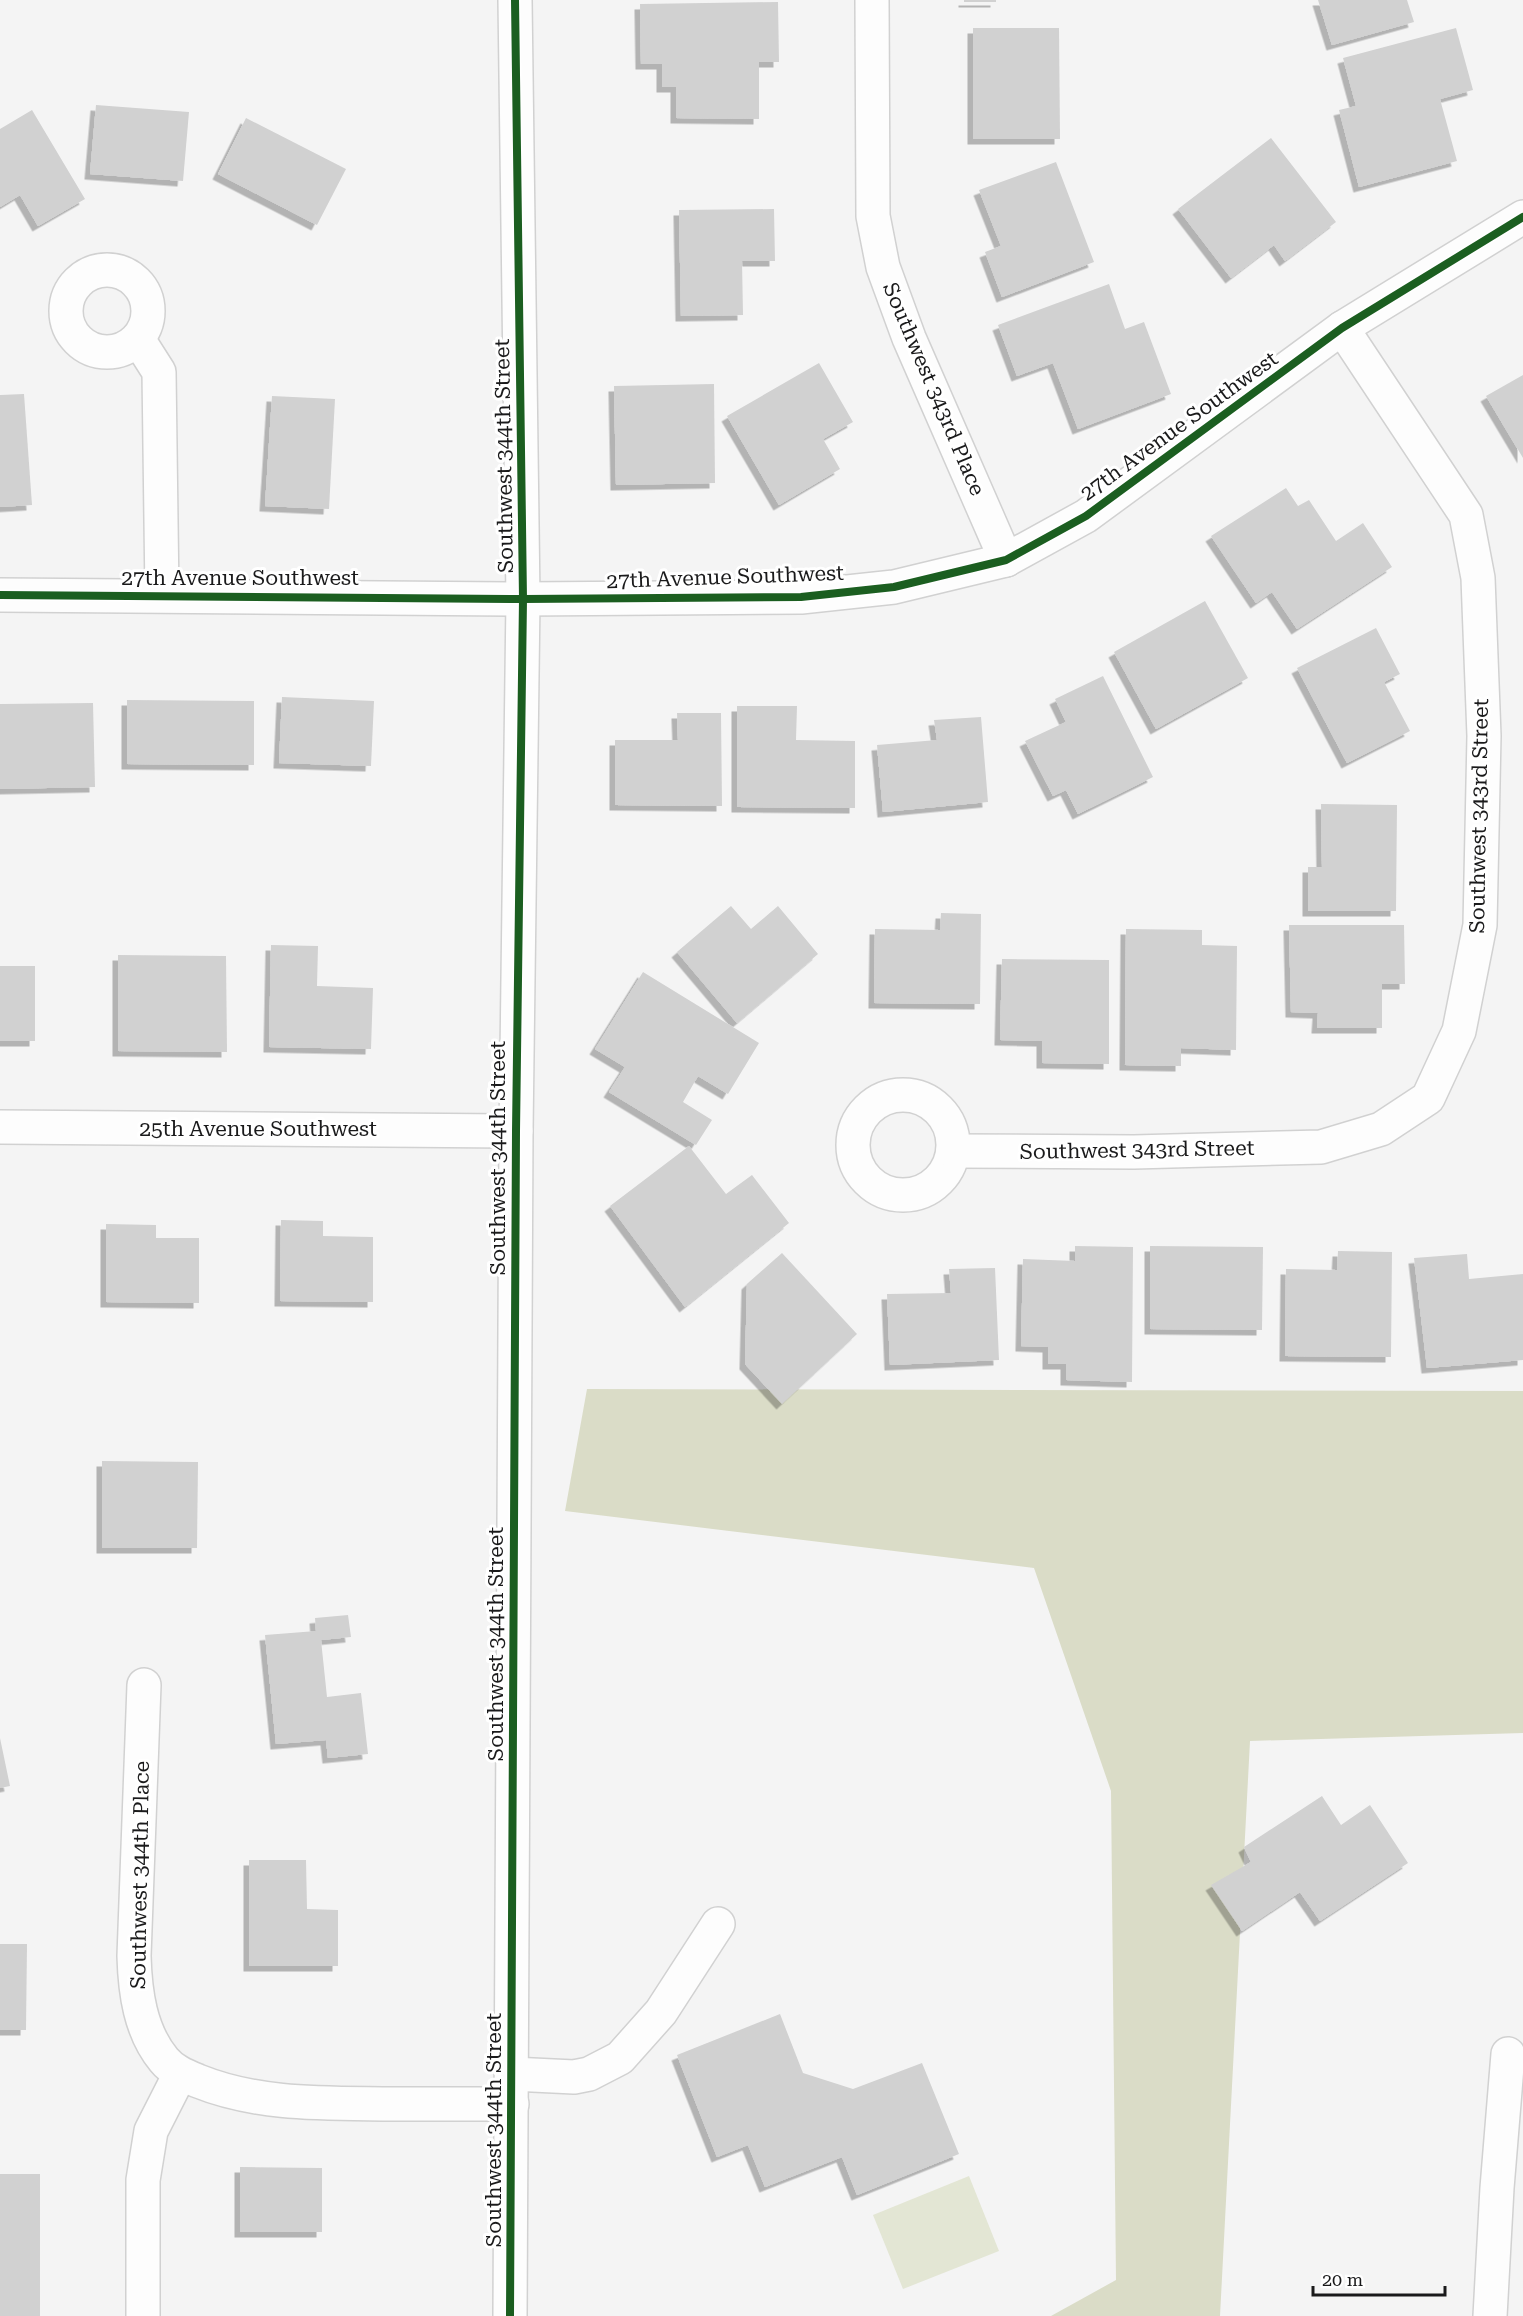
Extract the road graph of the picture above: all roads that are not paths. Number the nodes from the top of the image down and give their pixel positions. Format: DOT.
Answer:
graph roads {
  1 [pos="515,0"];
  2 [pos="872,0"];
  3 [pos="1523,217"];
  4 [pos="1342,328"];
  5 [pos="138,339"];
  6 [pos="1006,560"];
  7 [pos="0,595"];
  8 [pos="162,595"];
  9 [pos="523,598"];
  10 [pos="0,1127"];
  11 [pos="516,1131"];
  12 [pos="953,1151"];
  13 [pos="144,1685"];
  14 [pos="718,1924"];
  15 [pos="1508,2054"];
  16 [pos="172,2067"];
  17 [pos="512,2089"];
  18 [pos="143,2316"];
  19 [pos="510,2316"];
  20 [pos="1490,2316"];
  1 -- 9 [label="street, Southwest 344th Street"];
  2 -- 6 [label="street, Southwest 343rd Place"];
  3 -- 4 [label="street, 27th Avenue Southwest"];
  4 -- 6 [label="street, 27th Avenue Southwest"];
  4 -- 12 [label="street, Southwest 343rd Street"];
  5 -- 8 [label="street"];
  6 -- 9 [label="street, 27th Avenue Southwest"];
  7 -- 8 [label="street, 27th Avenue Southwest"];
  8 -- 9 [label="street, 27th Avenue Southwest"];
  9 -- 11 [label="street, Southwest 344th Street"];
  10 -- 11 [label="street, 25th Avenue Southwest"];
  11 -- 17 [label="street, Southwest 344th Street"];
  13 -- 16 [label="street, Southwest 344th Place"];
  14 -- 17 [label="street"];
  15 -- 20 [label="street"];
  16 -- 17 [label="street"];
  16 -- 18 [label="street"];
  17 -- 19 [label="street, Southwest 344th Street"];
}
